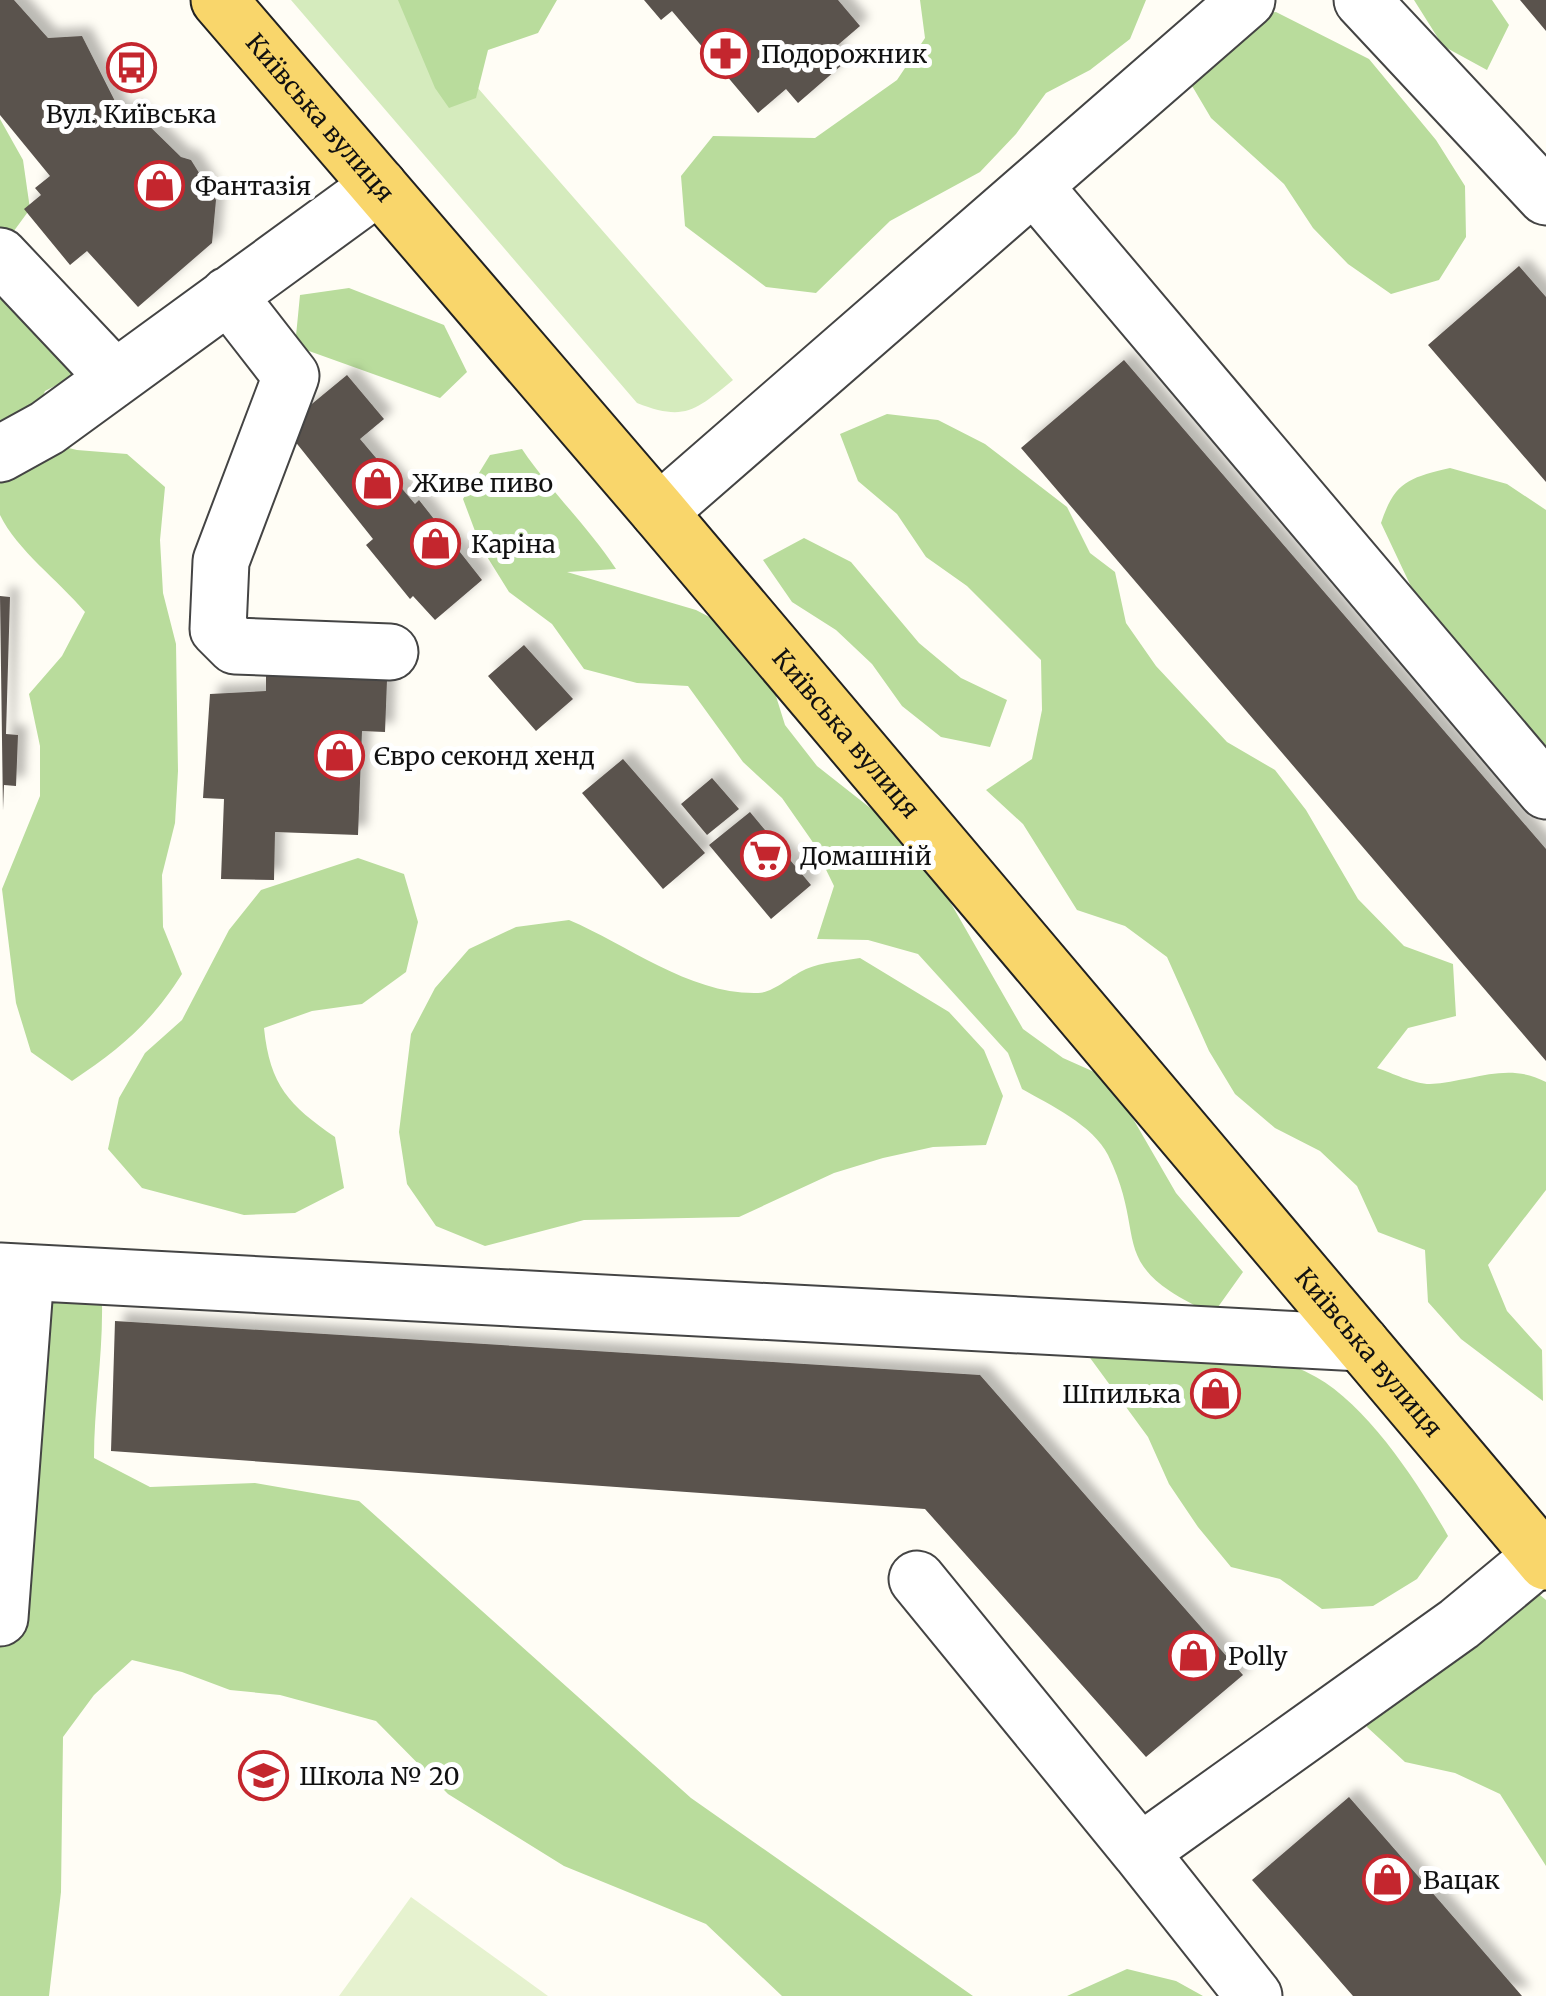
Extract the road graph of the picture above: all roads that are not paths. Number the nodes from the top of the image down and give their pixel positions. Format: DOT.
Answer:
graph roads {
  1 [pos="219,0"];
  2 [pos="1247,0"];
  3 [pos="1362,0"];
  4 [pos="379,186"];
  5 [pos="1034,186"];
  6 [pos="1546,197"];
  7 [pos="0,256"];
  8 [pos="228,295"];
  9 [pos="115,378"];
  10 [pos="0,454"];
  11 [pos="659,512"];
  12 [pos="390,652"];
  13 [pos="1546,790"];
  14 [pos="13,1272"];
  15 [pos="1361,1342"];
  16 [pos="1544,1559"];
  17 [pos="916,1579"];
  18 [pos="0,1618"];
  19 [pos="1140,1852"];
  20 [pos="1254,1996"];
  1 -- 4 [label="main road, Київська вулиця"];
  2 -- 5 [label="street"];
  3 -- 6 [label="street"];
  4 -- 8 [label="street"];
  4 -- 11 [label="main road, Київська вулиця"];
  5 -- 11 [label="street"];
  5 -- 13 [label="street"];
  7 -- 9 [label="street"];
  8 -- 9 [label="street"];
  8 -- 12 [label="street"];
  9 -- 10 [label="street"];
  11 -- 15 [label="main road, Київська вулиця"];
  14 -- 15 [label="street"];
  14 -- 18 [label="street"];
  15 -- 16 [label="main road, Київська вулиця"];
  16 -- 19 [label="street"];
  17 -- 19 [label="street"];
  19 -- 20 [label="street"];
}
